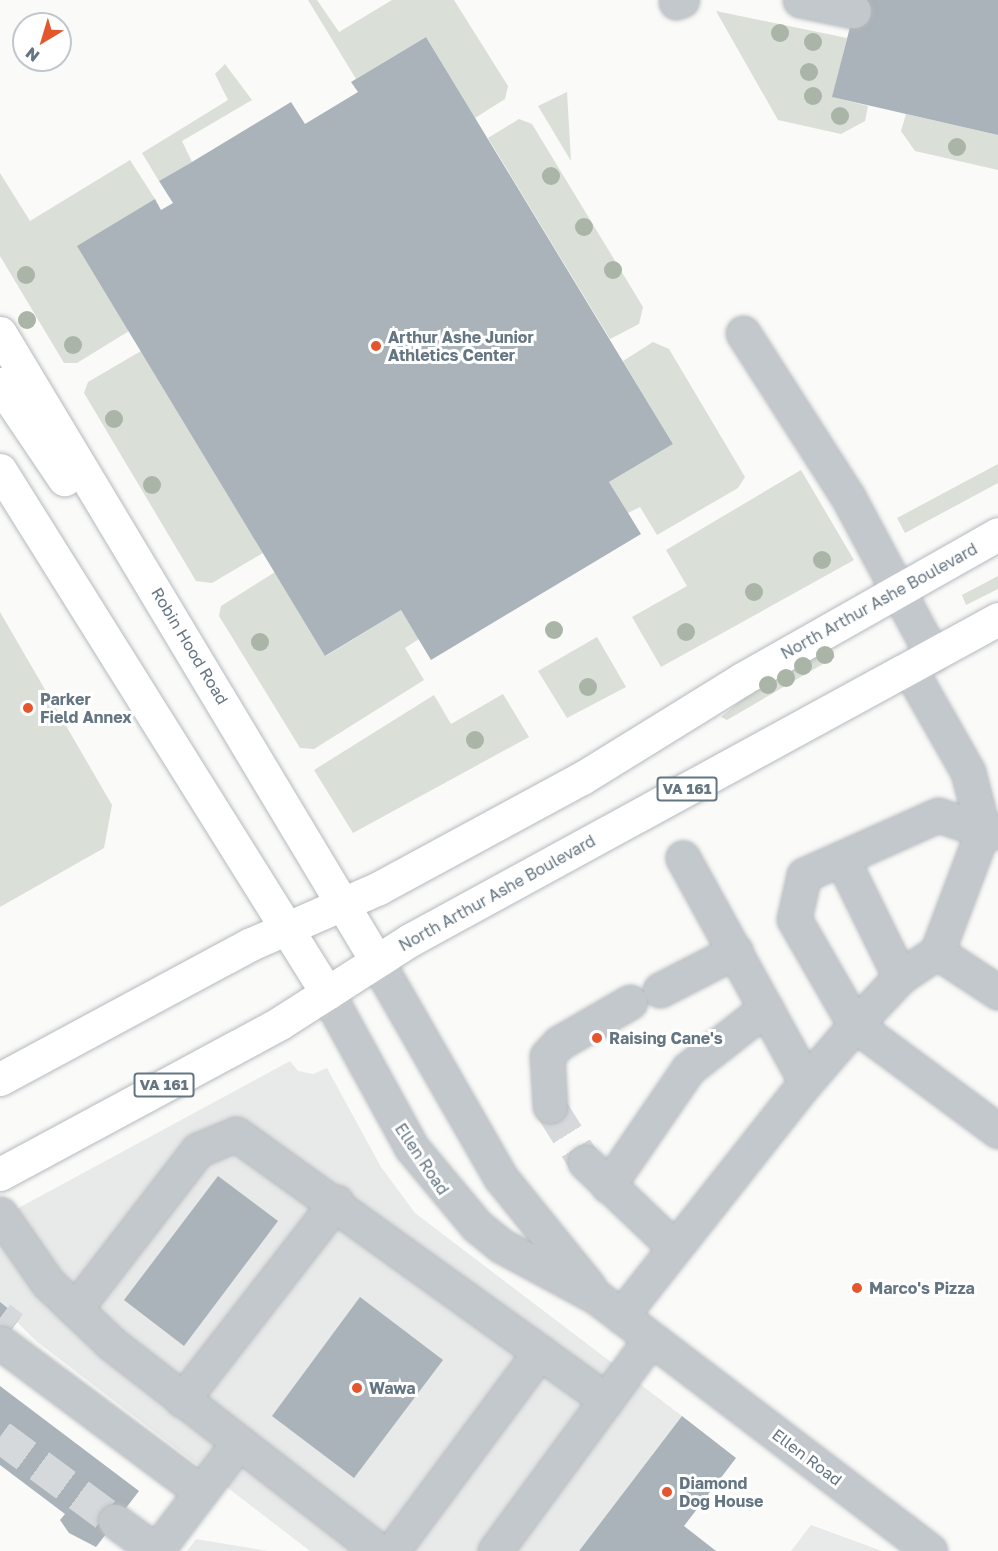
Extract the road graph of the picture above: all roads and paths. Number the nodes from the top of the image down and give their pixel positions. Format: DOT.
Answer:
graph roads {
  1 [pos="800,0"];
  2 [pos="854,11"];
  3 [pos="0,333"];
  4 [pos="743,333"];
  5 [pos="0,384"];
  6 [pos="0,470"];
  7 [pos="113,517"];
  8 [pos="998,534"];
  9 [pos="898,590"];
  10 [pos="998,619"];
  11 [pos="921,662"];
  12 [pos="990,831"];
  13 [pos="683,858"];
  14 [pos="842,859"];
  15 [pos="344,904"];
  16 [pos="288,929"];
  17 [pos="736,951"];
  18 [pos="938,952"];
  19 [pos="376,960"];
  20 [pos="900,977"];
  21 [pos="660,990"];
  22 [pos="998,992"];
  23 [pos="327,993"];
  24 [pos="630,1002"];
  25 [pos="766,1008"];
  26 [pos="855,1025"];
  27 [pos="0,1079"];
  28 [pos="806,1083"];
  29 [pos="550,1106"];
  30 [pos="998,1131"];
  31 [pos="585,1162"];
  32 [pos="0,1174"];
  33 [pos="608,1186"];
  34 [pos="336,1202"];
  35 [pos="0,1214"];
  36 [pos="675,1248"];
  37 [pos="609,1307"];
  38 [pos="75,1309"];
  39 [pos="651,1339"];
  40 [pos="5,1344"];
  41 [pos="540,1352"];
  42 [pos="182,1400"];
  43 [pos="606,1400"];
  44 [pos="238,1443"];
  45 [pos="201,1492"];
  46 [pos="116,1521"];
  47 [pos="156,1551"];
  48 [pos="379,1551"];
  49 [pos="392,1551"];
  50 [pos="495,1551"];
  51 [pos="930,1551"];
  1 -- 2 [label="street"];
  3 -- 7 [label="main road, Robin Hood Road"];
  4 -- 9 [label="street"];
  5 -- 7 [label="main road"];
  6 -- 16 [label="main road"];
  7 -- 15 [label="main road, Robin Hood Road"];
  8 -- 9 [label="main road, North Arthur Ashe Boulevard"];
  9 -- 11 [label="street"];
  9 -- 15 [label="main road, North Arthur Ashe Boulevard"];
  10 -- 11 [label="main road, North Arthur Ashe Boulevard / VA 161"];
  11 -- 12 [label="street"];
  11 -- 19 [label="main road, North Arthur Ashe Boulevard / VA 161"];
  12 -- 14 [label="street"];
  12 -- 18 [label="street"];
  13 -- 17 [label="street"];
  14 -- 20 [label="street"];
  14 -- 26 [label="street"];
  15 -- 16 [label="main road, North Arthur Ashe Boulevard"];
  15 -- 19 [label="main road, Robin Hood Road"];
  16 -- 23 [label="main road"];
  16 -- 27 [label="main road, North Arthur Ashe Boulevard"];
  17 -- 21 [label="street"];
  17 -- 25 [label="street"];
  18 -- 20 [label="street"];
  18 -- 22 [label="street"];
  19 -- 23 [label="main road, North Arthur Ashe Boulevard / VA 161"];
  19 -- 37 [label="street, Ellen Road"];
  20 -- 26 [label="street"];
  23 -- 32 [label="main road, North Arthur Ashe Boulevard / VA 161"];
  23 -- 37 [label="street, Ellen Road"];
  24 -- 29 [label="street"];
  25 -- 28 [label="street"];
  25 -- 33 [label="street"];
  26 -- 28 [label="street"];
  26 -- 30 [label="street"];
  28 -- 36 [label="street"];
  31 -- 33 [label="street"];
  33 -- 36 [label="street"];
  34 -- 38 [label="street"];
  34 -- 41 [label="street"];
  34 -- 42 [label="street"];
  35 -- 38 [label="street"];
  36 -- 37 [label="street"];
  37 -- 39 [label="street, Ellen Road"];
  38 -- 42 [label="street"];
  39 -- 43 [label="street"];
  39 -- 51 [label="street, Ellen Road"];
  40 -- 45 [label="street"];
  41 -- 43 [label="street"];
  41 -- 49 [label="street"];
  42 -- 44 [label="street"];
  43 -- 50 [label="street"];
  44 -- 45 [label="street"];
  44 -- 48 [label="street"];
  45 -- 47 [label="street"];
  46 -- 47 [label="street"];
}
